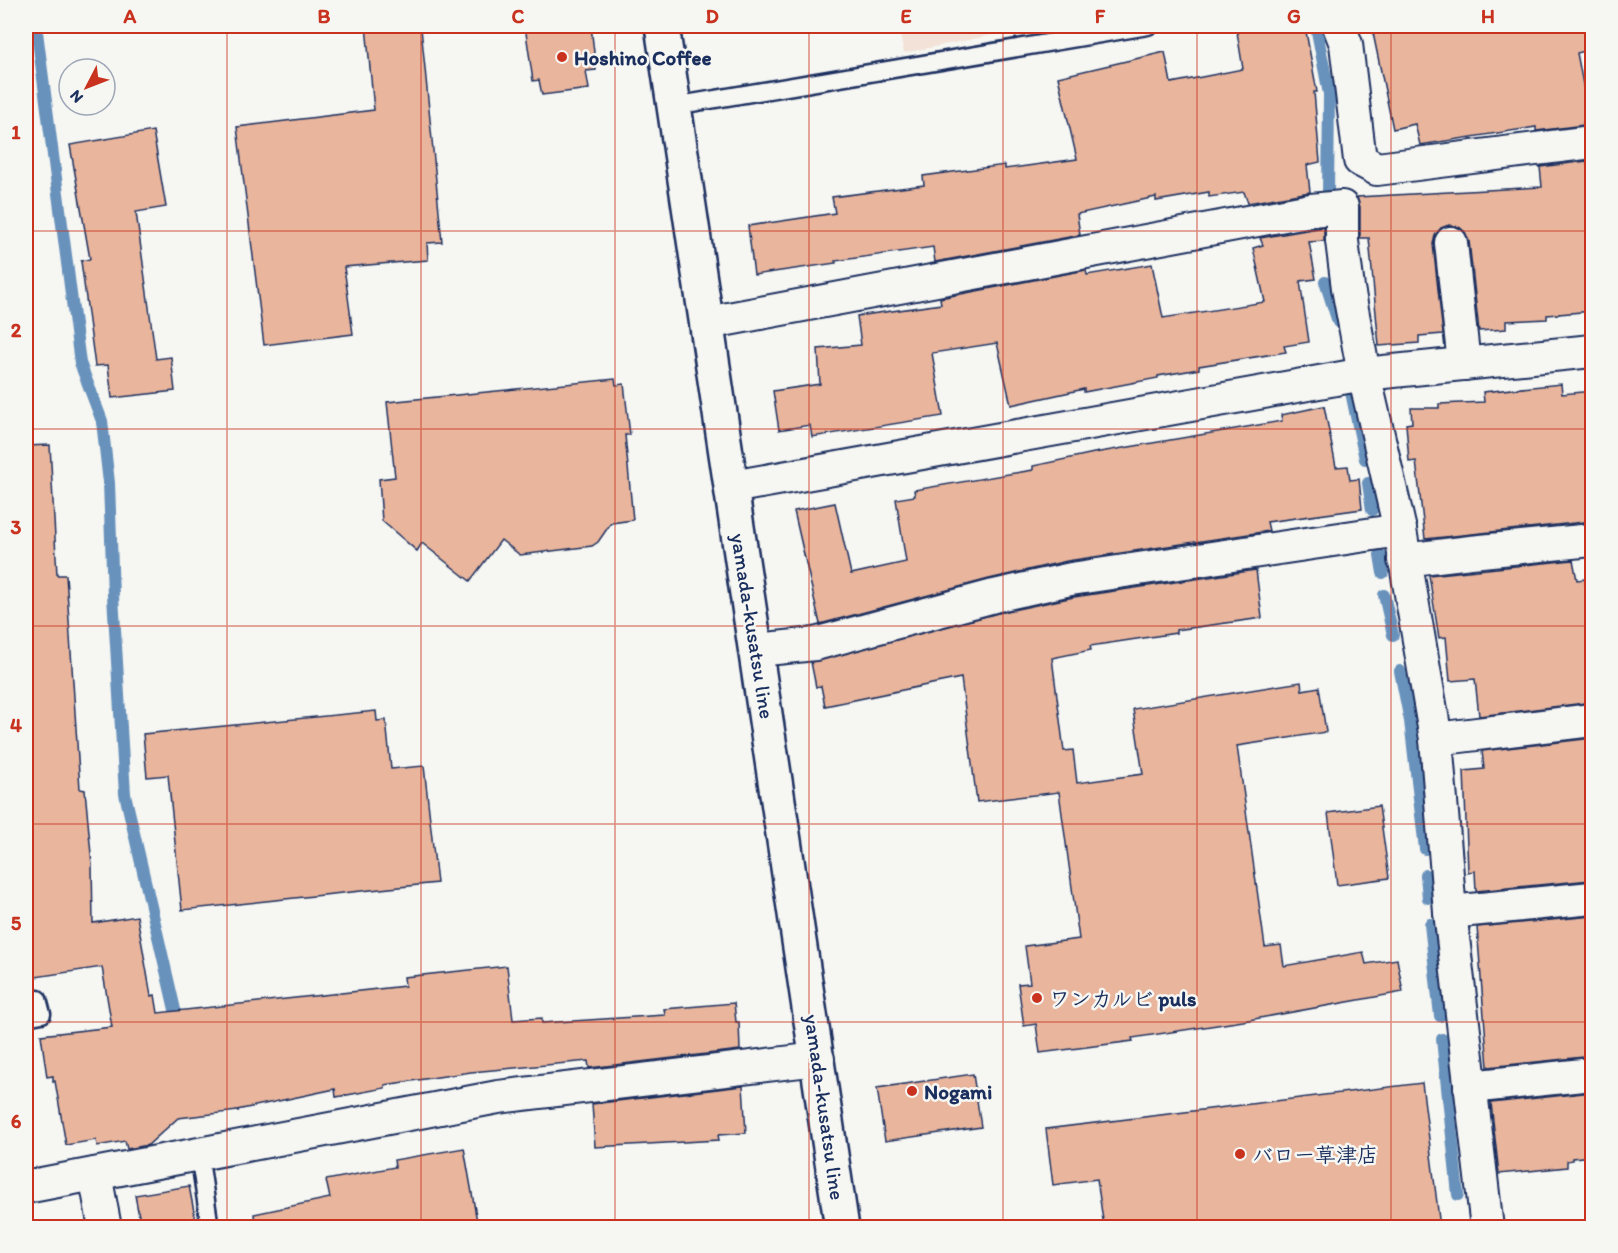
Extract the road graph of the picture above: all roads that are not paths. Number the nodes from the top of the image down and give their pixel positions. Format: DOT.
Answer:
graph roads {
  1 [pos="662,26"];
  2 [pos="1148,26"];
  3 [pos="1339,26"];
  4 [pos="674,106"];
  5 [pos="1593,142"];
  6 [pos="1451,243"];
  7 [pos="707,323"];
  8 [pos="1593,351"];
  9 [pos="1464,364"];
  10 [pos="1364,374"];
  11 [pos="732,487"];
  12 [pos="1400,530"];
  13 [pos="1593,540"];
  14 [pos="1404,561"];
  15 [pos="757,650"];
  16 [pos="1593,720"];
  17 [pos="1436,739"];
  18 [pos="1593,898"];
  19 [pos="1450,912"];
  20 [pos="38,999"];
  21 [pos="26,1017"];
  22 [pos="818,1059"];
  23 [pos="1593,1074"];
  24 [pos="1470,1087"];
  25 [pos="199,1154"];
  26 [pos="95,1174"];
  27 [pos="26,1187"];
  28 [pos="105,1227"];
  29 [pos="210,1227"];
  30 [pos="842,1227"];
  31 [pos="1488,1227"];
  1 -- 4 [label="main road, yamada-kusatsu line"];
  2 -- 4 [label="lane"];
  3 -- 5 [label="street"];
  4 -- 7 [label="main road, yamada-kusatsu line"];
  6 -- 9 [label="street"];
  7 -- 10 [label="street"];
  7 -- 11 [label="main road, yamada-kusatsu line"];
  8 -- 9 [label="street"];
  9 -- 10 [label="street"];
  10 -- 11 [label="street"];
  10 -- 12 [label="street"];
  11 -- 15 [label="main road, yamada-kusatsu line"];
  12 -- 14 [label="street"];
  12 -- 15 [label="street"];
  13 -- 14 [label="street"];
  14 -- 17 [label="street"];
  15 -- 22 [label="main road, yamada-kusatsu line"];
  16 -- 17 [label="street"];
  17 -- 19 [label="street"];
  18 -- 19 [label="street"];
  19 -- 24 [label="street"];
  20 -- 21 [label="lane"];
  22 -- 25 [label="street"];
  22 -- 30 [label="main road, yamada-kusatsu line"];
  23 -- 24 [label="street"];
  24 -- 31 [label="street"];
  25 -- 26 [label="street"];
  25 -- 29 [label="lane"];
  26 -- 27 [label="street"];
  26 -- 28 [label="street"];
}
